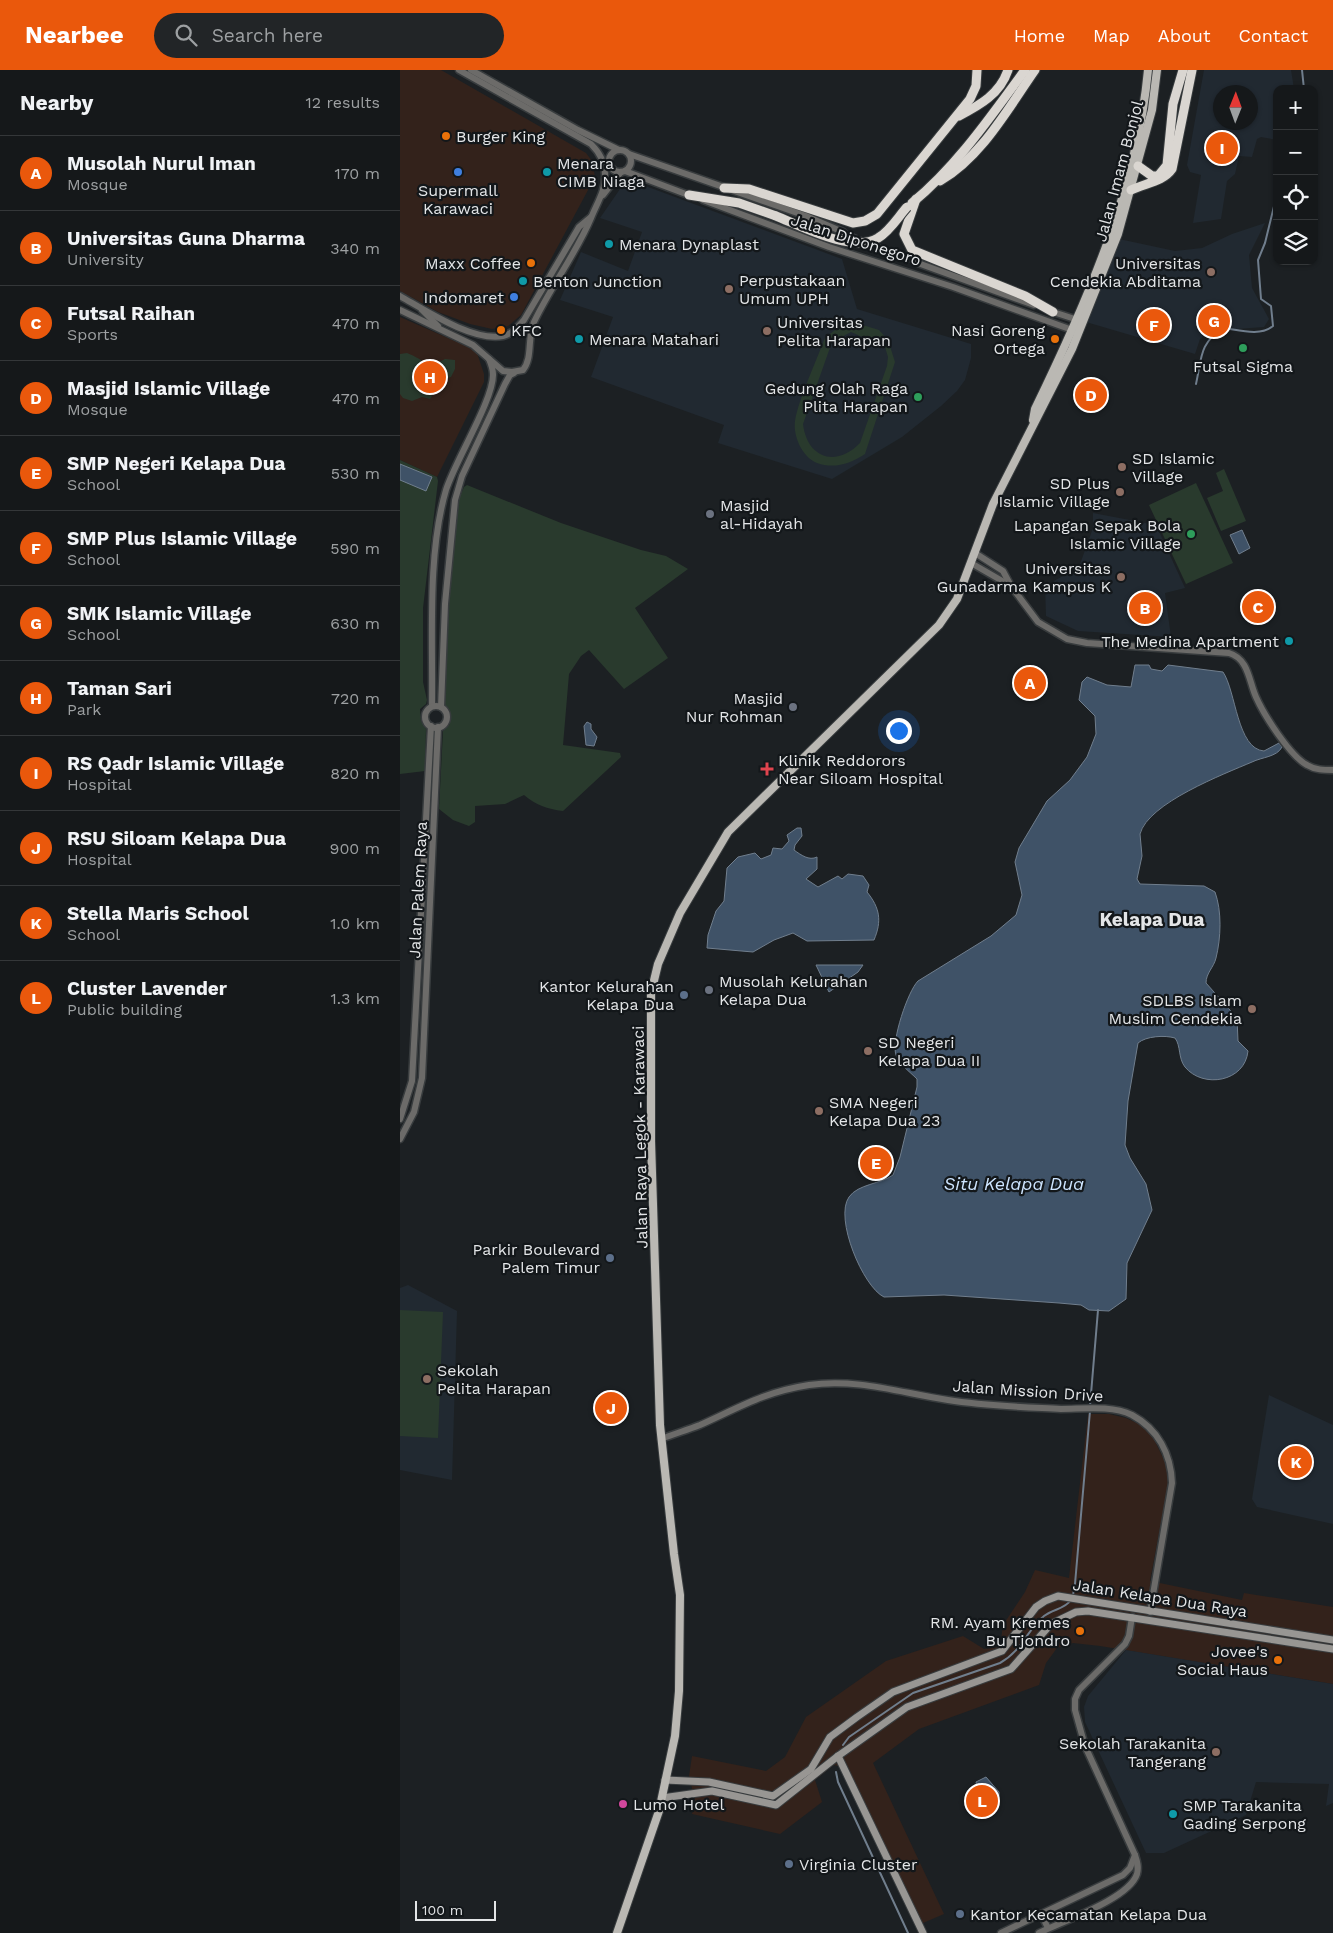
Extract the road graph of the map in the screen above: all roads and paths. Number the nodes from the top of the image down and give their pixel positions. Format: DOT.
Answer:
graph roads {
  1 [pos="459,70"];
  2 [pos="977,70"];
  3 [pos="1008,70"];
  4 [pos="1025,70"];
  5 [pos="1035,70"];
  6 [pos="1148,70"];
  7 [pos="1157,70"];
  8 [pos="1183,70"];
  9 [pos="1192,70"];
  10 [pos="469,72"];
  11 [pos="954,119"];
  12 [pos="584,140"];
  13 [pos="599,141"];
  14 [pos="619,150"];
  15 [pos="629,154"];
  16 [pos="1137,170"];
  17 [pos="623,172"];
  18 [pos="1151,181"];
  19 [pos="933,185"];
  20 [pos="724,188"];
  21 [pos="1131,190"];
  22 [pos="689,195"];
  23 [pos="602,196"];
  24 [pos="916,200"];
  25 [pos="591,218"];
  26 [pos="843,232"];
  27 [pos="915,262"];
  28 [pos="555,265"];
  29 [pos="552,290"];
  30 [pos="400,296"];
  31 [pos="420,307"];
  32 [pos="400,310"];
  33 [pos="1053,312"];
  34 [pos="1078,320"];
  35 [pos="440,329"];
  36 [pos="1076,331"];
  37 [pos="489,358"];
  38 [pos="515,372"];
  39 [pos="975,554"];
  40 [pos="971,562"];
  41 [pos="1011,586"];
  42 [pos="432,706"];
  43 [pos="441,707"];
  44 [pos="431,726"];
  45 [pos="438,727"];
  46 [pos="1333,770"];
  47 [pos="400,1119"];
  48 [pos="400,1139"];
  49 [pos="661,1439"];
  50 [pos="1088,1600"];
  51 [pos="1088,1611"];
  52 [pos="1150,1612"];
  53 [pos="1132,1617"];
  54 [pos="1333,1640"];
  55 [pos="1333,1649"];
  56 [pos="838,1756"];
  57 [pos="665,1780"];
  58 [pos="709,1782"];
  59 [pos="707,1792"];
  60 [pos="773,1796"];
  61 [pos="662,1798"];
  62 [pos="774,1805"];
  63 [pos="1135,1855"];
  64 [pos="1041,1914"];
  65 [pos="1048,1928"];
  66 [pos="617,1933"];
  67 [pos="922,1933"];
  68 [pos="1001,1933"];
  69 [pos="1039,1933"];
  1 -- 10 [label="street"];
  2 -- 11 [label="highway"];
  3 -- 11 [label="highway"];
  4 -- 19 [label="highway"];
  5 -- 19 [label="highway"];
  6 -- 34 [label="main road, Jalan Imam Bonjol"];
  7 -- 16 [label="main road, Jalan Imam Bonjol"];
  8 -- 16 [label="highway"];
  9 -- 18 [label="highway"];
  10 -- 12 [label="street"];
  10 -- 13 [label="street"];
  11 -- 20 [label="highway"];
  12 -- 13 [label="street"];
  12 -- 23 [label="street"];
  13 -- 14 [label="street"];
  14 -- 15 [label="street"];
  14 -- 17 [label="street"];
  15 -- 17 [label="street"];
  15 -- 20 [label="street, Jalan Diponegoro"];
  16 -- 18 [label="highway"];
  16 -- 21 [label="main road, Jalan Imam Bonjol"];
  17 -- 22 [label="street, Jalan Diponegoro"];
  17 -- 23 [label="street"];
  18 -- 21 [label="highway"];
  19 -- 24 [label="highway"];
  20 -- 26 [label="street, Jalan Diponegoro"];
  21 -- 36 [label="main road, Jalan Imam Bonjol"];
  22 -- 24 [label="highway, bridge"];
  22 -- 36 [label="street, Jalan Diponegoro"];
  23 -- 25 [label="street"];
  24 -- 33 [label="highway"];
  25 -- 28 [label="street"];
  25 -- 29 [label="street"];
  27 -- 33 [label="street, Jalan Diponegoro"];
  28 -- 29 [label="street"];
  28 -- 31 [label="street"];
  29 -- 38 [label="street"];
  30 -- 31 [label="street"];
  31 -- 35 [label="street"];
  32 -- 35 [label="street"];
  33 -- 34 [label="street, Jalan Diponegoro"];
  34 -- 36 [label="main road, Jalan Imam Bonjol"];
  35 -- 37 [label="street"];
  36 -- 39 [label="main road, Jalan Raya Legok - Karawaci"];
  37 -- 38 [label="street"];
  37 -- 42 [label="street"];
  38 -- 43 [label="street"];
  39 -- 40 [label="main road, Jalan Raya Legok - Karawaci"];
  39 -- 41 [label="street"];
  40 -- 41 [label="street"];
  40 -- 49 [label="main road, Jalan Raya Legok - Karawaci"];
  41 -- 46 [label="street"];
  42 -- 43 [label="street"];
  42 -- 44 [label="street"];
  43 -- 45 [label="street"];
  44 -- 45 [label="street"];
  44 -- 47 [label="street, Jalan Palem Raya"];
  45 -- 48 [label="street, Jalan Palem Raya"];
  49 -- 52 [label="street, Jalan Mission Drive"];
  49 -- 57 [label="main road, Jalan Raya Legok - Karawaci"];
  50 -- 51 [label="main road"];
  50 -- 52 [label="main road, Jalan Kelapa Dua Raya"];
  50 -- 60 [label="main road, Jalan Kelapa Dua Raya"];
  51 -- 53 [label="main road, Jalan Kelapa Dua Raya"];
  51 -- 56 [label="main road, Jalan Kelapa Dua Raya"];
  52 -- 54 [label="main road, Jalan Kelapa Dua Raya"];
  53 -- 55 [label="main road, Jalan Kelapa Dua Raya"];
  53 -- 63 [label="street"];
  56 -- 62 [label="main road, Jalan Kelapa Dua Raya"];
  56 -- 67 [label="main road"];
  57 -- 58 [label="main road"];
  57 -- 61 [label="main road, Jalan Raya Legok - Karawaci"];
  58 -- 59 [label="main road"];
  58 -- 60 [label="main road"];
  59 -- 61 [label="main road"];
  59 -- 62 [label="main road"];
  60 -- 62 [label="main road"];
  61 -- 66 [label="main road, Jalan Raya Legok - Karawaci"];
  63 -- 64 [label="street"];
  63 -- 65 [label="street"];
  64 -- 65 [label="street"];
  64 -- 68 [label="street"];
  65 -- 69 [label="street"];
}
